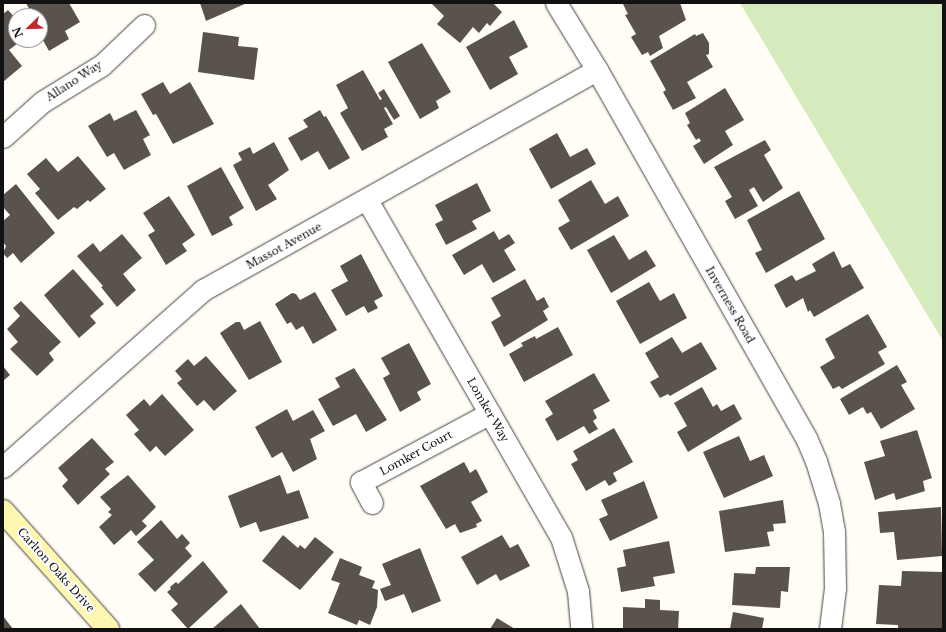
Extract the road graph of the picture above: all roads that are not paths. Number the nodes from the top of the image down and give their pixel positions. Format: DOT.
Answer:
graph roads {
  1 [pos="556,3"];
  2 [pos="144,25"];
  3 [pos="597,70"];
  4 [pos="3,137"];
  5 [pos="367,200"];
  6 [pos="490,413"];
  7 [pos="3,467"];
  8 [pos="372,503"];
  9 [pos="3,511"];
  10 [pos="108,629"];
  11 [pos="581,629"];
  12 [pos="830,629"];
  1 -- 3 [label="street, Inverness Road"];
  2 -- 4 [label="street, Allano Way"];
  3 -- 5 [label="street, Massot Avenue"];
  3 -- 12 [label="street, Inverness Road"];
  5 -- 6 [label="street, Lomker Way"];
  5 -- 7 [label="street, Massot Avenue"];
  6 -- 8 [label="street, Lomker Court"];
  6 -- 11 [label="street, Lomker Way"];
  9 -- 10 [label="main road, Carlton Oaks Drive"];
}
